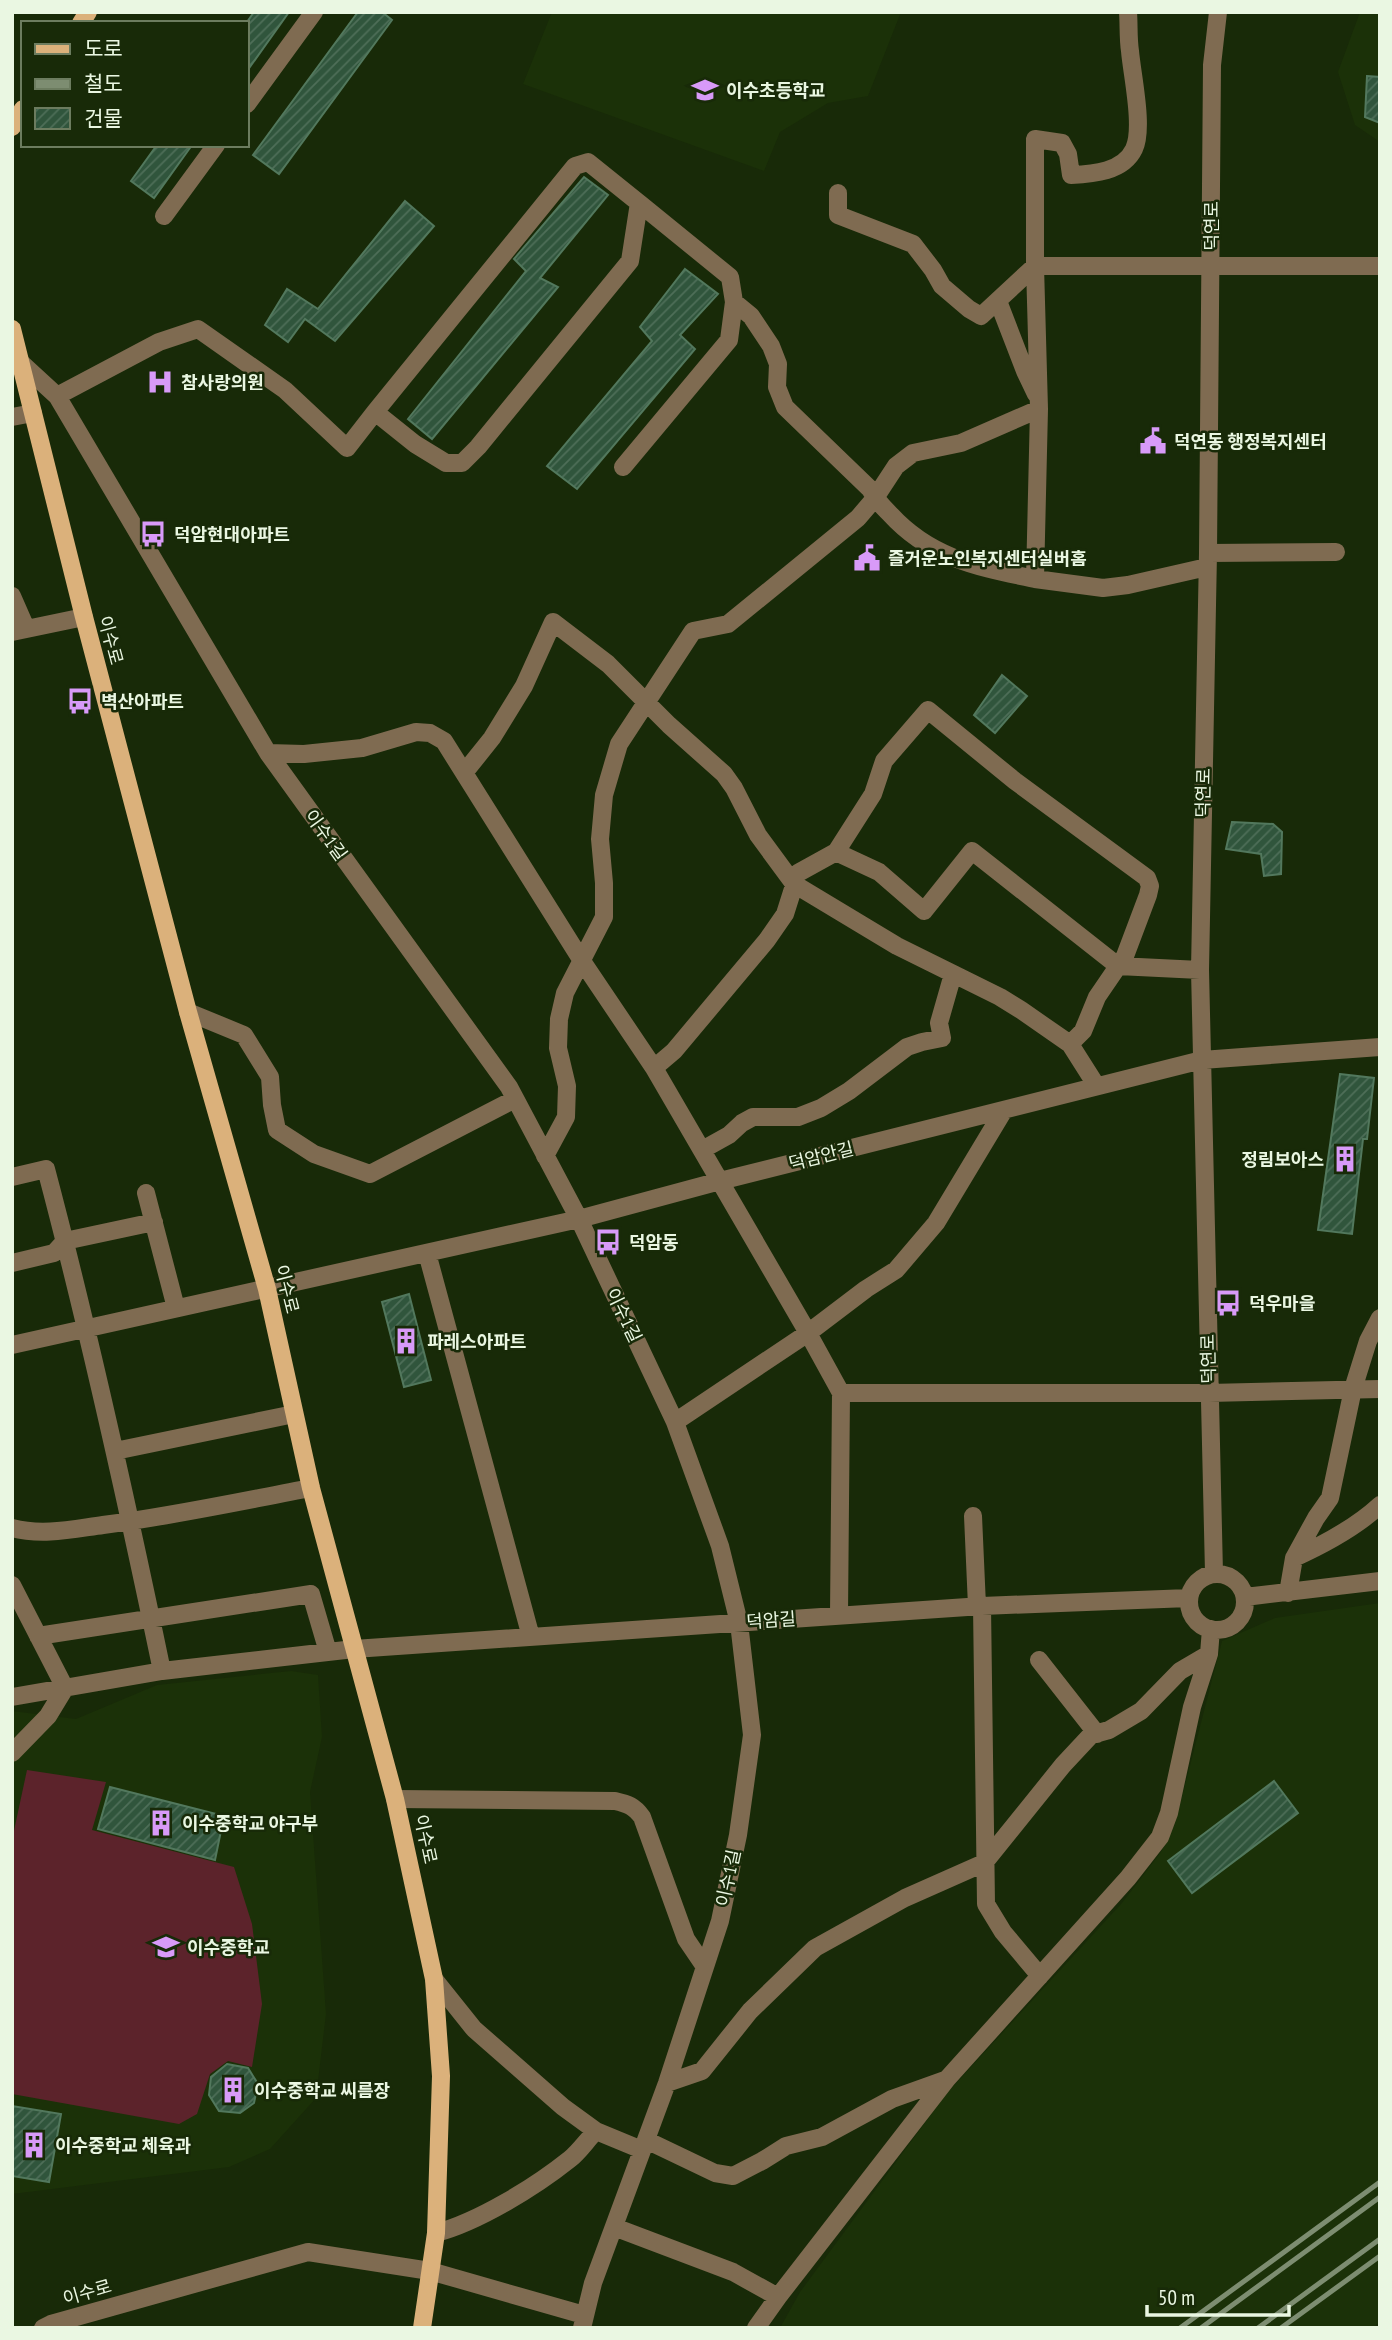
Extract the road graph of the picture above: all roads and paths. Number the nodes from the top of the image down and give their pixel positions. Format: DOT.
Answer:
graph roads {
  1 [pos="1128,12"];
  2 [pos="1218,12"];
  3 [pos="313,13"];
  4 [pos="248,103"];
  5 [pos="215,147"];
  6 [pos="838,193"];
  7 [pos="639,202"];
  8 [pos="164,216"];
  9 [pos="1212,265"];
  10 [pos="1035,266"];
  11 [pos="1380,267"];
  12 [pos="998,301"];
  13 [pos="734,302"];
  14 [pos="12,329"];
  15 [pos="20,362"];
  16 [pos="57,396"];
  17 [pos="1039,404"];
  18 [pos="375,412"];
  19 [pos="33,413"];
  20 [pos="12,417"];
  21 [pos="623,467"];
  22 [pos="875,498"];
  23 [pos="1336,552"];
  24 [pos="1208,560"];
  25 [pos="1035,579"];
  26 [pos="12,596"];
  27 [pos="84,617"];
  28 [pos="19,630"];
  29 [pos="647,702"];
  30 [pos="268,753"];
  31 [pos="464,773"];
  32 [pos="836,852"];
  33 [pos="794,884"];
  34 [pos="582,961"];
  35 [pos="1118,966"];
  36 [pos="1200,970"];
  37 [pos="953,974"];
  38 [pos="188,1012"];
  39 [pos="1070,1044"];
  40 [pos="1380,1047"];
  41 [pos="1202,1060"];
  42 [pos="654,1068"];
  43 [pos="1096,1085"];
  44 [pos="515,1099"];
  45 [pos="1004,1110"];
  46 [pos="702,1150"];
  47 [pos="545,1156"];
  48 [pos="12,1177"];
  49 [pos="720,1181"];
  50 [pos="146,1193"];
  51 [pos="579,1219"];
  52 [pos="154,1222"];
  53 [pos="65,1241"];
  54 [pos="426,1253"];
  55 [pos="12,1263"];
  56 [pos="267,1289"];
  57 [pos="176,1308"];
  58 [pos="1380,1318"];
  59 [pos="87,1328"];
  60 [pos="808,1333"];
  61 [pos="12,1345"];
  62 [pos="1380,1388"];
  63 [pos="1353,1389"];
  64 [pos="841,1393"];
  65 [pos="1209,1393"];
  66 [pos="294,1415"];
  67 [pos="676,1422"];
  68 [pos="115,1451"];
  69 [pos="311,1488"];
  70 [pos="1380,1505"];
  71 [pos="973,1516"];
  72 [pos="131,1521"];
  73 [pos="12,1528"];
  74 [pos="1294,1558"];
  75 [pos="1214,1573"];
  76 [pos="1380,1581"];
  77 [pos="12,1585"];
  78 [pos="1288,1593"];
  79 [pos="1245,1597"];
  80 [pos="1189,1598"];
  81 [pos="979,1606"];
  82 [pos="839,1615"];
  83 [pos="151,1619"];
  84 [pos="738,1623"];
  85 [pos="1211,1629"];
  86 [pos="38,1636"];
  87 [pos="531,1637"];
  88 [pos="354,1649"];
  89 [pos="328,1652"];
  90 [pos="1209,1654"];
  91 [pos="1039,1660"];
  92 [pos="162,1671"];
  93 [pos="65,1688"];
  94 [pos="12,1697"];
  95 [pos="1097,1734"];
  96 [pos="12,1753"];
  97 [pos="395,1799"];
  98 [pos="984,1863"];
  99 [pos="705,1967"];
  100 [pos="1040,1976"];
  101 [pos="434,1979"];
  102 [pos="947,2079"];
  103 [pos="667,2083"];
  104 [pos="596,2131"];
  105 [pos="644,2145"];
  106 [pos="614,2227"];
  107 [pos="436,2233"];
  108 [pos="430,2271"];
  109 [pos="779,2297"];
  110 [pos="583,2321"];
  111 [pos="43,2328"];
  112 [pos="422,2328"];
  113 [pos="756,2328"];
  1 -- 10 [label="street"];
  2 -- 9 [label="street, 덕연로"];
  3 -- 4 [label="street"];
  5 -- 8 [label="street"];
  6 -- 12 [label="street"];
  7 -- 13 [label="street"];
  7 -- 18 [label="street"];
  7 -- 18 [label="street"];
  9 -- 10 [label="street"];
  9 -- 11 [label="street"];
  9 -- 24 [label="street, 덕연로"];
  10 -- 12 [label="street"];
  10 -- 17 [label="street"];
  12 -- 17 [label="street"];
  13 -- 21 [label="street"];
  13 -- 22 [label="street"];
  14 -- 15 [label="main road, 이수로"];
  15 -- 16 [label="street, 이수1길"];
  15 -- 19 [label="main road, 이수로"];
  16 -- 18 [label="street"];
  16 -- 30 [label="street, 이수1길"];
  17 -- 22 [label="street"];
  17 -- 25 [label="street"];
  19 -- 20 [label="street"];
  19 -- 27 [label="main road, 이수로"];
  22 -- 25 [label="street"];
  22 -- 29 [label="street"];
  23 -- 24 [label="street"];
  24 -- 25 [label="street"];
  24 -- 36 [label="street, 덕연로"];
  26 -- 28 [label="street"];
  27 -- 28 [label="street"];
  27 -- 38 [label="main road, 이수로"];
  29 -- 31 [label="street"];
  29 -- 33 [label="street"];
  29 -- 34 [label="street"];
  30 -- 31 [label="street"];
  30 -- 44 [label="street, 이수1길"];
  31 -- 34 [label="street"];
  32 -- 33 [label="street"];
  32 -- 35 [label="street"];
  32 -- 35 [label="street"];
  33 -- 37 [label="street"];
  33 -- 42 [label="street"];
  34 -- 42 [label="street"];
  34 -- 47 [label="street"];
  35 -- 36 [label="street"];
  35 -- 39 [label="street"];
  36 -- 41 [label="street, 덕연로"];
  37 -- 39 [label="street"];
  37 -- 46 [label="street"];
  38 -- 44 [label="street"];
  38 -- 56 [label="main road, 이수로"];
  39 -- 43 [label="street"];
  40 -- 41 [label="street, 덕암안길"];
  41 -- 43 [label="street, 덕암안길"];
  41 -- 65 [label="street, 덕연로"];
  42 -- 46 [label="street"];
  43 -- 45 [label="street, 덕암안길"];
  44 -- 47 [label="street, 이수1길"];
  45 -- 49 [label="street, 덕암안길"];
  45 -- 60 [label="street"];
  46 -- 49 [label="street"];
  47 -- 51 [label="street, 이수1길"];
  48 -- 53 [label="street"];
  49 -- 51 [label="street, 덕암안길"];
  49 -- 60 [label="street"];
  50 -- 52 [label="street"];
  51 -- 54 [label="street, 덕암안길"];
  51 -- 67 [label="street, 이수1길"];
  52 -- 53 [label="street"];
  52 -- 57 [label="street"];
  53 -- 55 [label="street"];
  53 -- 59 [label="street"];
  54 -- 56 [label="street, 덕암안길"];
  54 -- 87 [label="street"];
  56 -- 57 [label="street, 덕암안길"];
  56 -- 66 [label="main road, 이수로"];
  57 -- 59 [label="street, 덕암안길"];
  58 -- 63 [label="street"];
  59 -- 61 [label="street, 덕암안길"];
  59 -- 68 [label="street"];
  60 -- 64 [label="street"];
  60 -- 67 [label="street"];
  62 -- 63 [label="street"];
  63 -- 65 [label="street"];
  63 -- 74 [label="street"];
  64 -- 65 [label="street"];
  64 -- 82 [label="street"];
  65 -- 75 [label="street, 덕연로"];
  66 -- 68 [label="street"];
  66 -- 69 [label="main road, 이수로"];
  67 -- 84 [label="street, 이수1길"];
  68 -- 72 [label="street"];
  69 -- 72 [label="street"];
  69 -- 88 [label="main road, 이수로"];
  70 -- 74 [label="street"];
  71 -- 81 [label="street"];
  72 -- 73 [label="street"];
  72 -- 83 [label="street"];
  74 -- 78 [label="street"];
  75 -- 79 [label="street"];
  75 -- 80 [label="street"];
  76 -- 78 [label="street"];
  77 -- 86 [label="street"];
  78 -- 79 [label="street"];
  79 -- 85 [label="street"];
  80 -- 81 [label="street, 덕암길"];
  80 -- 85 [label="street"];
  81 -- 82 [label="street, 덕암길"];
  81 -- 98 [label="street"];
  82 -- 84 [label="street, 덕암길"];
  83 -- 86 [label="street"];
  83 -- 89 [label="street"];
  83 -- 92 [label="street"];
  84 -- 87 [label="street, 덕암길"];
  84 -- 99 [label="street, 이수1길"];
  85 -- 90 [label="street"];
  86 -- 93 [label="street"];
  87 -- 88 [label="street, 덕암길"];
  88 -- 89 [label="street, 덕암길"];
  88 -- 97 [label="main road, 이수로"];
  89 -- 92 [label="street, 덕암길"];
  90 -- 95 [label="street"];
  90 -- 100 [label="street"];
  91 -- 95 [label="street"];
  92 -- 93 [label="street, 덕암길"];
  93 -- 94 [label="street, 덕암길"];
  93 -- 96 [label="street"];
  95 -- 98 [label="street"];
  97 -- 99 [label="street"];
  97 -- 101 [label="main road, 이수로"];
  98 -- 100 [label="street"];
  98 -- 103 [label="street"];
  99 -- 103 [label="street, 이수1길"];
  100 -- 102 [label="street"];
  101 -- 104 [label="street"];
  101 -- 107 [label="main road, 이수로"];
  102 -- 105 [label="street"];
  102 -- 109 [label="street"];
  103 -- 105 [label="street, 이수1길"];
  104 -- 105 [label="street"];
  104 -- 107 [label="street"];
  105 -- 106 [label="street, 이수1길"];
  106 -- 109 [label="street"];
  106 -- 110 [label="street, 이수1길"];
  107 -- 108 [label="main road, 이수로"];
  108 -- 110 [label="street, 이수1길"];
  108 -- 111 [label="street, 이수로"];
  108 -- 112 [label="main road, 이수로"];
  109 -- 113 [label="street"];
}
